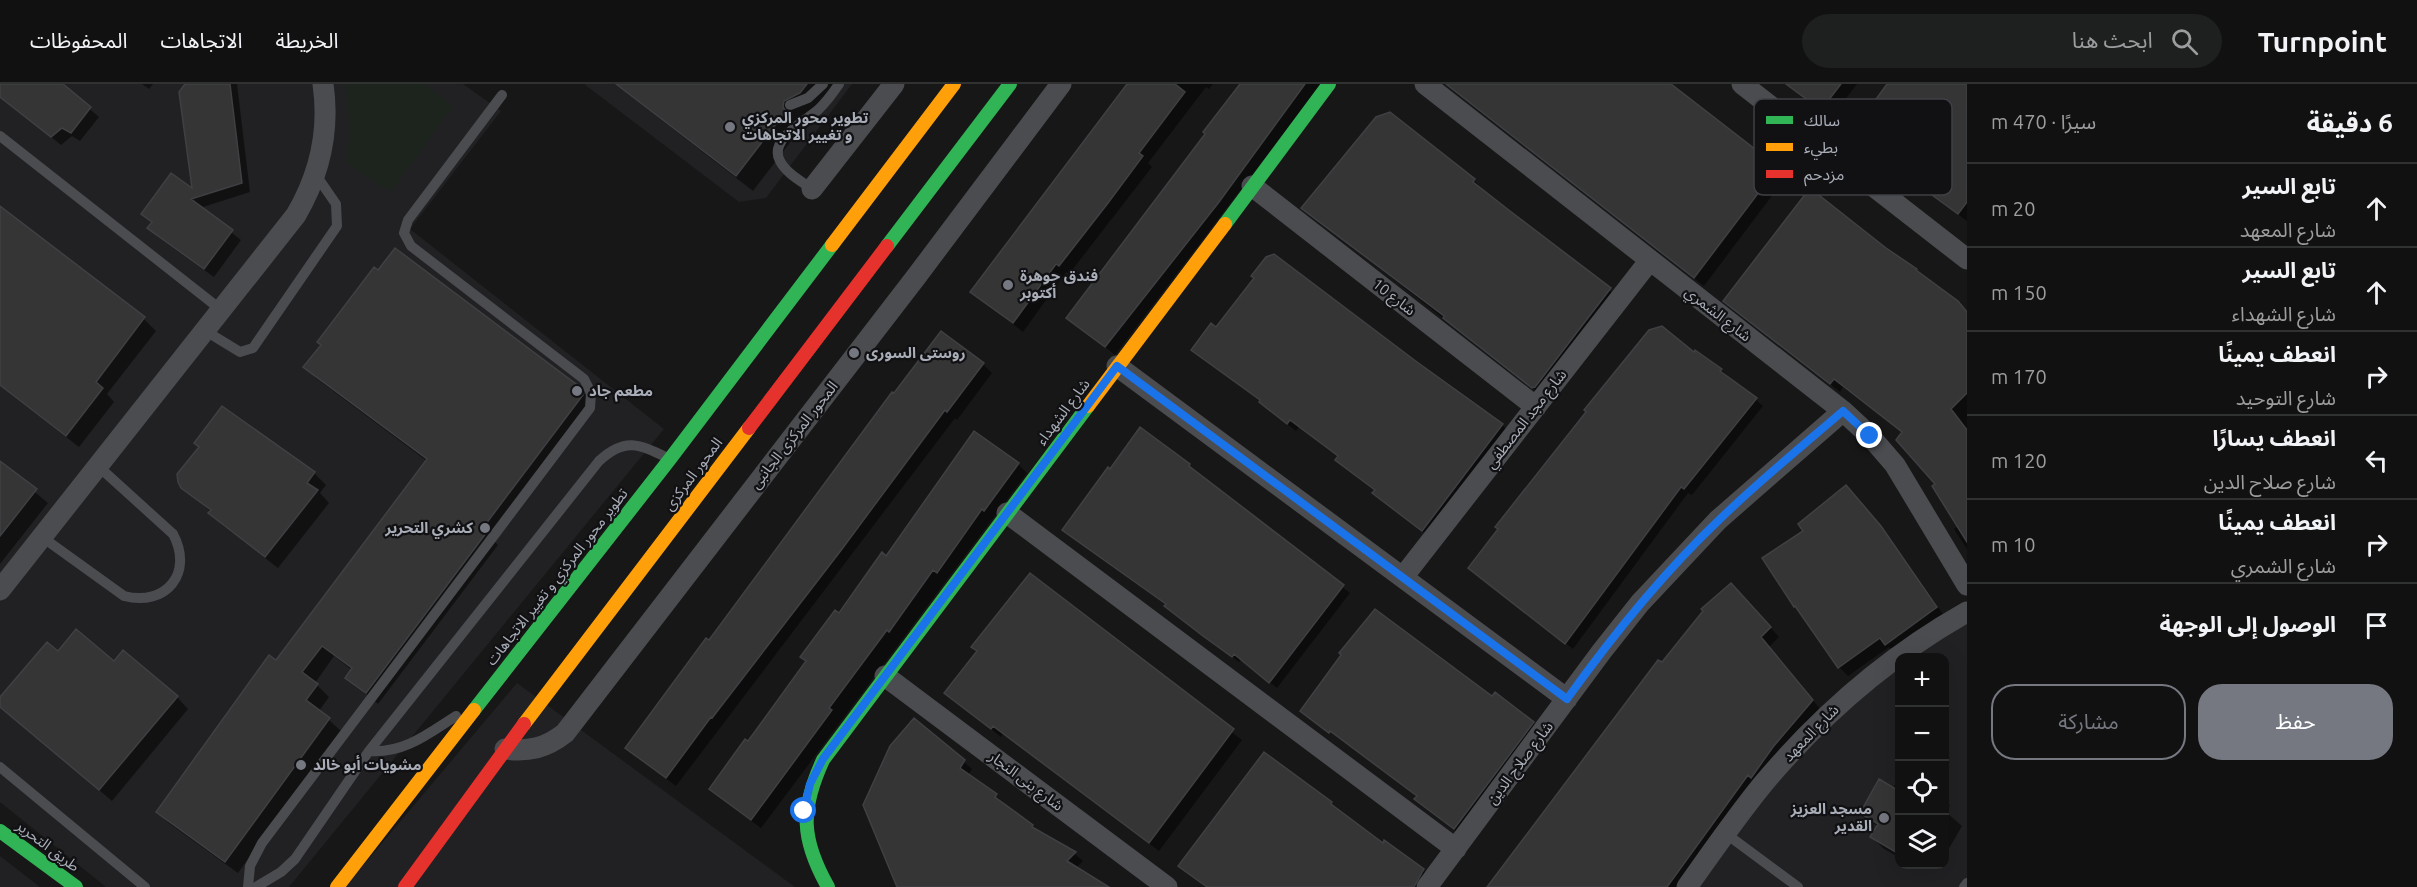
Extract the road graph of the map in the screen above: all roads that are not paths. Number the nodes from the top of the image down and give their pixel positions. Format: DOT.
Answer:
graph roads {
  1 [pos="323,84"];
  2 [pos="823,84"];
  3 [pos="839,84"];
  4 [pos="894,84"];
  5 [pos="954,84"];
  6 [pos="1010,84"];
  7 [pos="1061,84"];
  8 [pos="1329,84"];
  9 [pos="1425,84"];
  10 [pos="1742,84"];
  11 [pos="502,95"];
  12 [pos="1761,99"];
  13 [pos="790,105"];
  14 [pos="0,136"];
  15 [pos="316,175"];
  16 [pos="1252,186"];
  17 [pos="812,189"];
  18 [pos="1885,195"];
  19 [pos="1967,259"];
  20 [pos="1650,260"];
  21 [pos="220,309"];
  22 [pos="204,330"];
  23 [pos="1117,366"];
  24 [pos="1536,407"];
  25 [pos="1843,411"];
  26 [pos="670,459"];
  27 [pos="98,466"];
  28 [pos="1007,513"];
  29 [pos="42,537"];
  30 [pos="1403,577"];
  31 [pos="1967,585"];
  32 [pos="0,590"];
  33 [pos="1967,612"];
  34 [pos="885,676"];
  35 [pos="1567,699"];
  36 [pos="482,700"];
  37 [pos="505,749"];
  38 [pos="369,751"];
  39 [pos="0,767"];
  40 [pos="0,831"];
  41 [pos="1725,833"];
  42 [pos="1456,849"];
  43 [pos="1967,883"];
  44 [pos="76,887"];
  45 [pos="145,887"];
  46 [pos="248,887"];
  47 [pos="256,887"];
  48 [pos="337,887"];
  49 [pos="405,887"];
  50 [pos="828,887"];
  51 [pos="1167,887"];
  52 [pos="1427,887"];
  53 [pos="1687,887"];
  54 [pos="1798,887"];
  55 [pos="1964,887"];
  1 -- 15 [label="street"];
  2 -- 13 [label="lane"];
  3 -- 17 [label="lane"];
  4 -- 17 [label="street"];
  5 -- 26 [label="main road, تطوير محور المركزي و تغيير الاتجاهات"];
  6 -- 37 [label="main road, المحور المركزى"];
  7 -- 37 [label="street, المحور المركزى الجانبى"];
  8 -- 16 [label="main road, شارع الشهداء"];
  9 -- 20 [label="street, شارع الشمري"];
  10 -- 12 [label="street"];
  11 -- 46 [label="lane"];
  14 -- 21 [label="lane"];
  15 -- 21 [label="street"];
  15 -- 22 [label="lane"];
  16 -- 23 [label="main road, شارع الشهداء"];
  16 -- 24 [label="street, شارع 10"];
  18 -- 19 [label="street"];
  20 -- 24 [label="street, شارع مجد المصطفي"];
  20 -- 25 [label="street, شارع الشمري"];
  21 -- 22 [label="street"];
  22 -- 27 [label="street"];
  23 -- 28 [label="main road, شارع الشهداء"];
  23 -- 30 [label="street"];
  24 -- 30 [label="street, شارع مجد المصطفي"];
  25 -- 31 [label="street, شارع الشمري"];
  25 -- 35 [label="street, شارع صلاح الدين"];
  26 -- 36 [label="main road, تطوير محور المركزي و تغيير الاتجاهات"];
  26 -- 38 [label="lane"];
  27 -- 29 [label="street"];
  27 -- 29 [label="lane"];
  28 -- 34 [label="main road, شارع الشهداء"];
  28 -- 42 [label="street"];
  29 -- 32 [label="street"];
  30 -- 35 [label="street"];
  33 -- 41 [label="street, شارع المعهد"];
  34 -- 50 [label="main road, شارع الشهداء"];
  34 -- 51 [label="street, شارع بنى النجار"];
  35 -- 42 [label="street, شارع صلاح الدين"];
  36 -- 38 [label="lane"];
  36 -- 48 [label="main road, تطوير محور المركزي و تغيير الاتجاهات"];
  37 -- 49 [label="main road, المحور المركزى"];
  38 -- 47 [label="lane"];
  39 -- 45 [label="lane"];
  40 -- 44 [label="main road, طريق التحرير"];
  41 -- 53 [label="street, شارع المعهد"];
  41 -- 54 [label="lane"];
  42 -- 52 [label="street, شارع صلاح الدين"];
  43 -- 55 [label="lane"];
}
